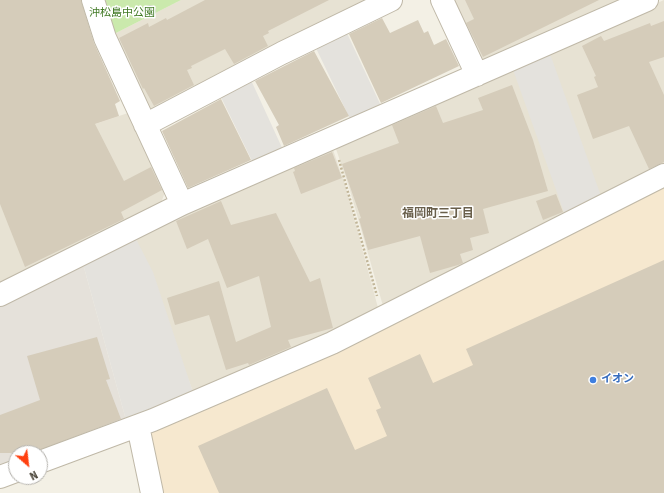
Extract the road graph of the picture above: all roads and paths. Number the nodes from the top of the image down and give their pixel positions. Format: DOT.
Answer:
graph roads {
  1 [pos="92,0"];
  2 [pos="391,0"];
  3 [pos="442,0"];
  4 [pos="648,0"];
  5 [pos="477,75"];
  6 [pos="145,125"];
  7 [pos="332,139"];
  8 [pos="664,175"];
  9 [pos="182,204"];
  10 [pos="0,295"];
  11 [pos="383,317"];
  12 [pos="138,426"];
  13 [pos="48,459"];
  14 [pos="152,493"];
  1 -- 6 [label="street"];
  2 -- 6 [label="street"];
  3 -- 5 [label="street"];
  4 -- 5 [label="street"];
  5 -- 7 [label="street"];
  6 -- 9 [label="street"];
  7 -- 9 [label="street"];
  7 -- 11 [label="path"];
  8 -- 11 [label="street"];
  9 -- 10 [label="street"];
  11 -- 12 [label="street"];
  12 -- 13 [label="street"];
  12 -- 14 [label="street"];
}
